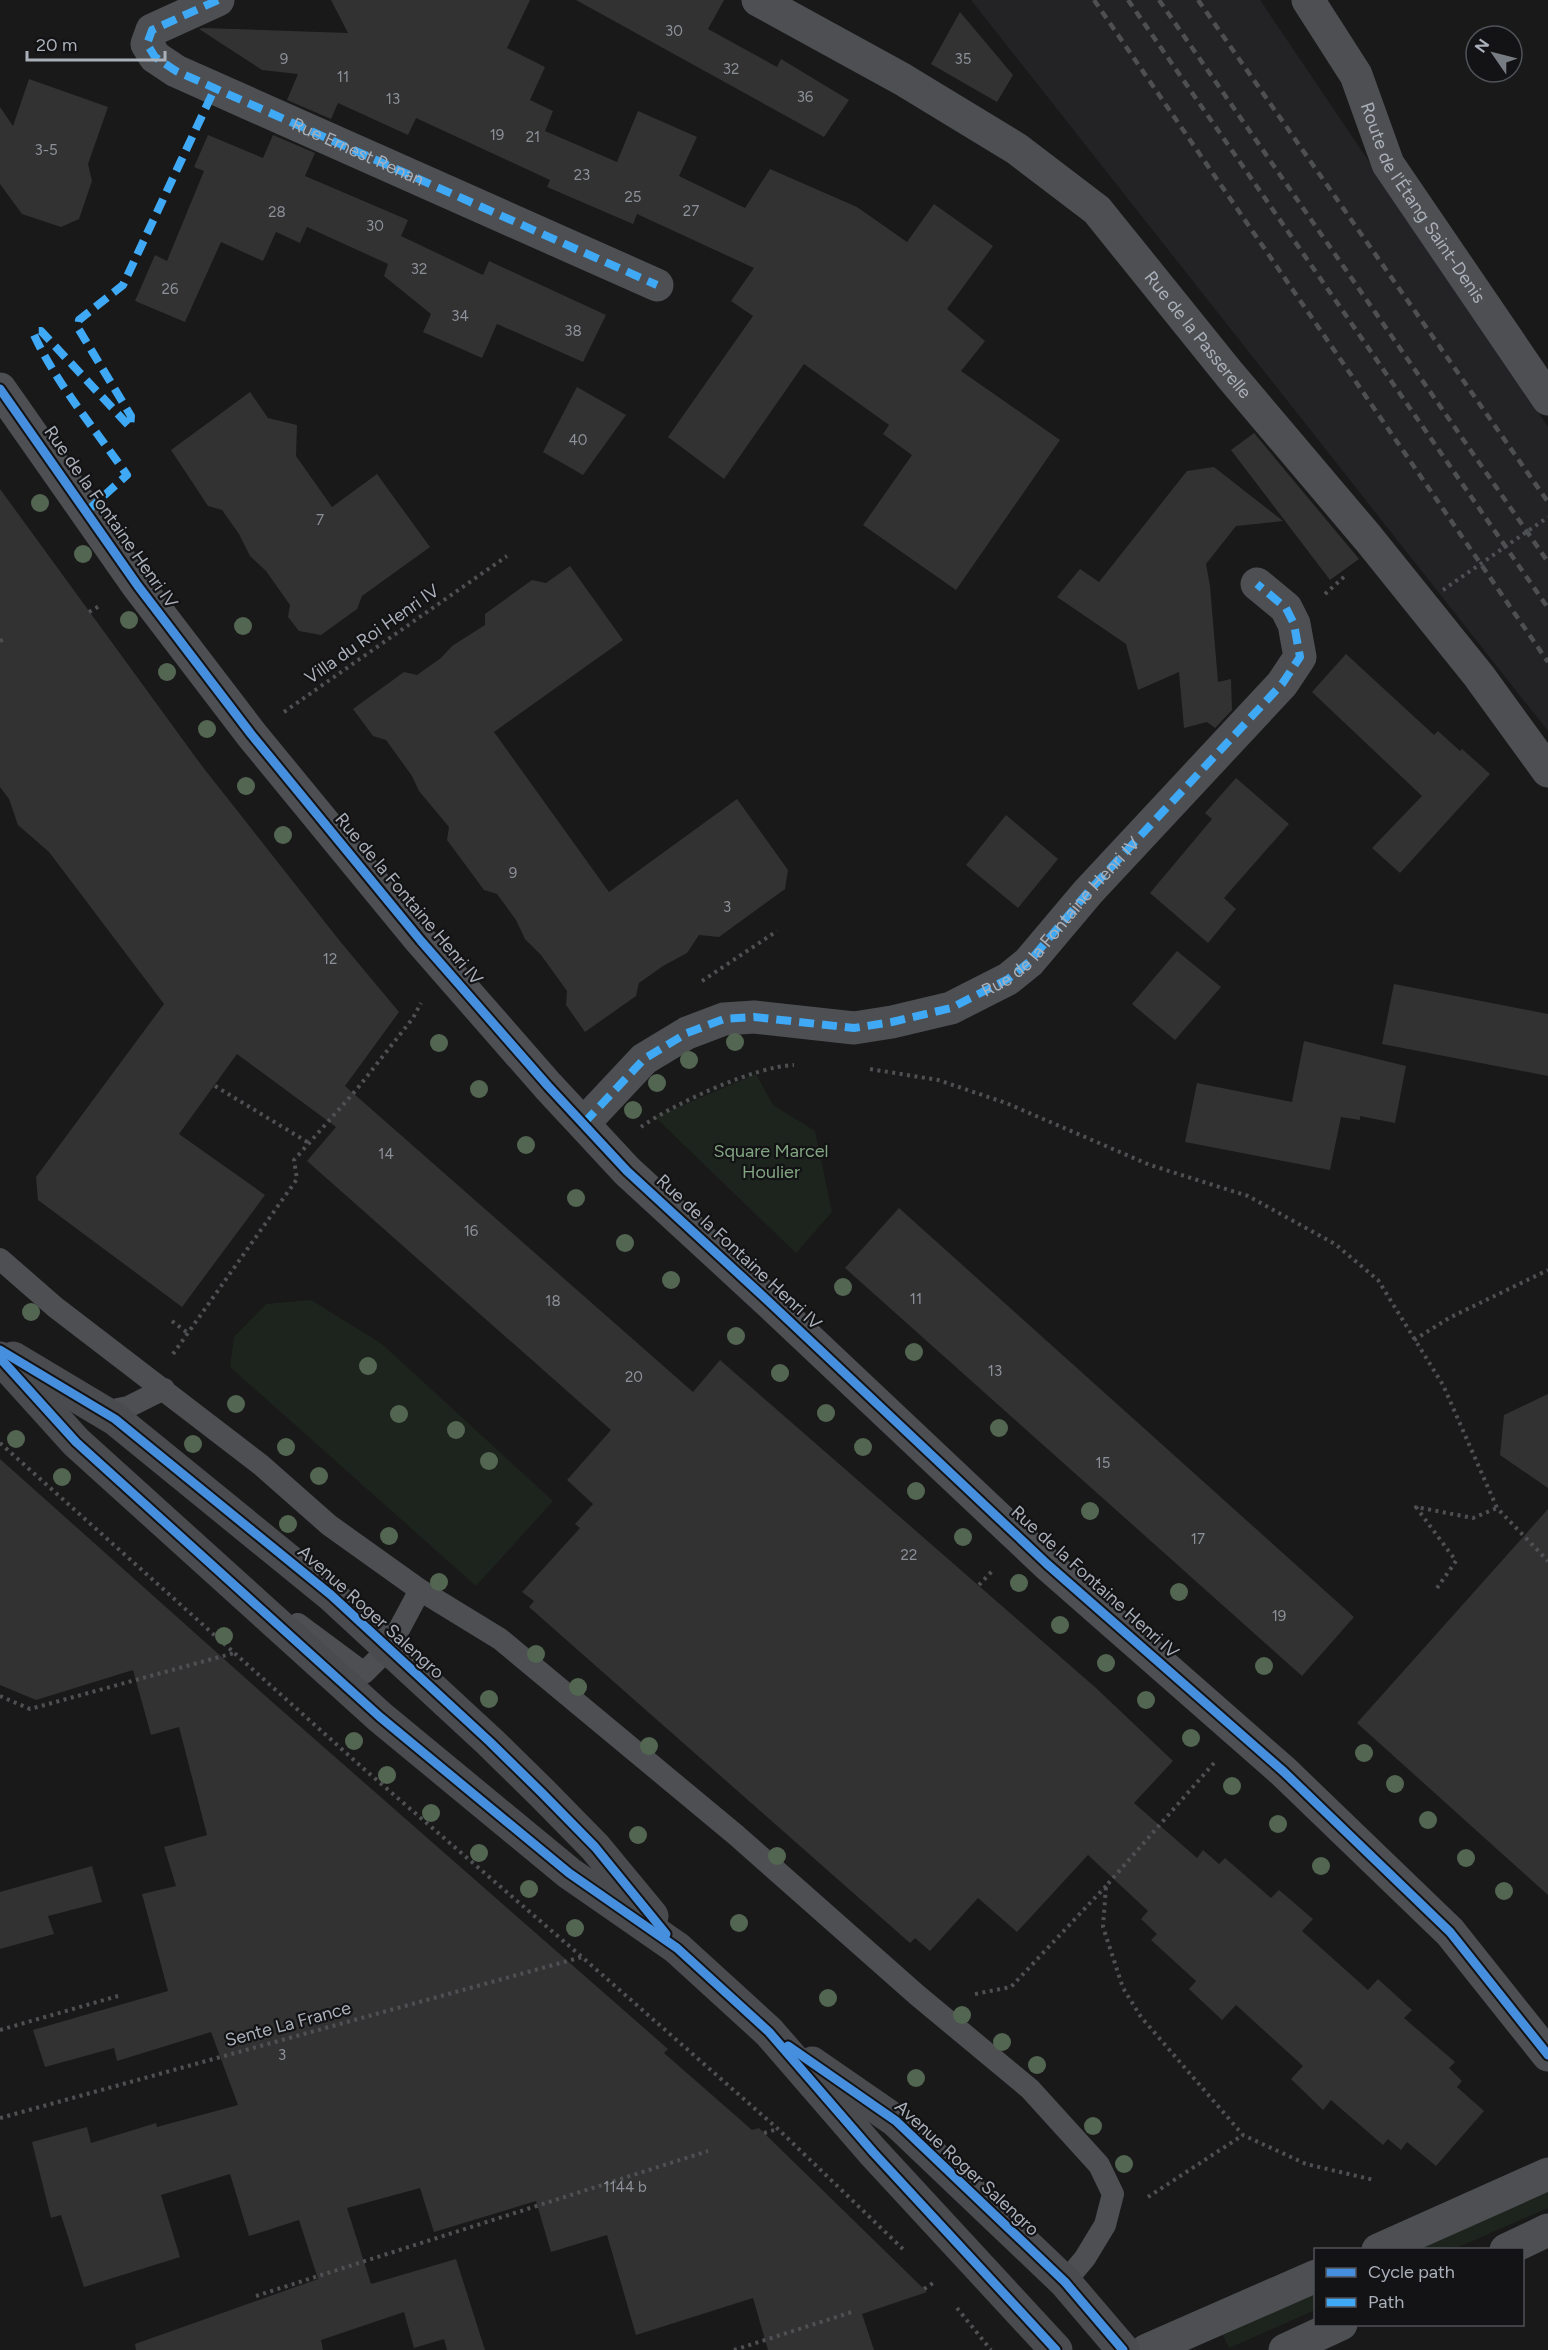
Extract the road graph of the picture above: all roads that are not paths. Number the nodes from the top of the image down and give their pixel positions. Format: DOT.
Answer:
graph roads {
  1 [pos="218,0"];
  2 [pos="758,0"];
  3 [pos="1308,0"];
  4 [pos="657,285"];
  5 [pos="0,389"];
  6 [pos="1548,399"];
  7 [pos="1257,584"];
  8 [pos="1548,771"];
  9 [pos="584,1123"];
  10 [pos="0,1259"];
  11 [pos="0,1350"];
  12 [pos="0,1358"];
  13 [pos="158,1384"];
  14 [pos="103,1412"];
  15 [pos="420,1590"];
  16 [pos="246,1597"];
  17 [pos="389,1648"];
  18 [pos="677,1948"];
  19 [pos="769,2032"];
  20 [pos="1548,2055"];
  21 [pos="1548,2174"];
  22 [pos="1548,2230"];
  23 [pos="1382,2248"];
  24 [pos="1510,2248"];
  25 [pos="1314,2277"];
  26 [pos="1065,2282"];
  27 [pos="1339,2326"];
  28 [pos="1056,2350"];
  29 [pos="1123,2350"];
  30 [pos="1147,2350"];
  31 [pos="1285,2350"];
  1 -- 4 [label="street, Rue Ernest Renan"];
  2 -- 8 [label="street, Rue de la Passerelle"];
  3 -- 6 [label="street, Route de l'Étang Saint-Denis"];
  5 -- 9 [label="street, Rue de la Fontaine Henri IV"];
  7 -- 9 [label="street, Rue de la Fontaine Henri IV"];
  9 -- 20 [label="street, Rue de la Fontaine Henri IV"];
  10 -- 13 [label="lane, Avenue Roger Salengro"];
  11 -- 14 [label="main road, Avenue Roger Salengro"];
  12 -- 16 [label="main road, Avenue Roger Salengro"];
  13 -- 14 [label="lane"];
  13 -- 15 [label="lane, Avenue Roger Salengro"];
  14 -- 17 [label="main road, Avenue Roger Salengro"];
  15 -- 17 [label="lane"];
  15 -- 26 [label="lane, Avenue Roger Salengro"];
  16 -- 17 [label="lane"];
  16 -- 18 [label="main road, Avenue Roger Salengro"];
  17 -- 18 [label="main road, Avenue Roger Salengro"];
  18 -- 19 [label="main road, Avenue Roger Salengro"];
  19 -- 26 [label="main road, Avenue Roger Salengro"];
  19 -- 28 [label="main road, Avenue Roger Salengro"];
  21 -- 23 [label="street"];
  22 -- 24 [label="street"];
  25 -- 30 [label="street"];
  26 -- 29 [label="main road, Avenue Roger Salengro"];
  27 -- 31 [label="street"];
}
